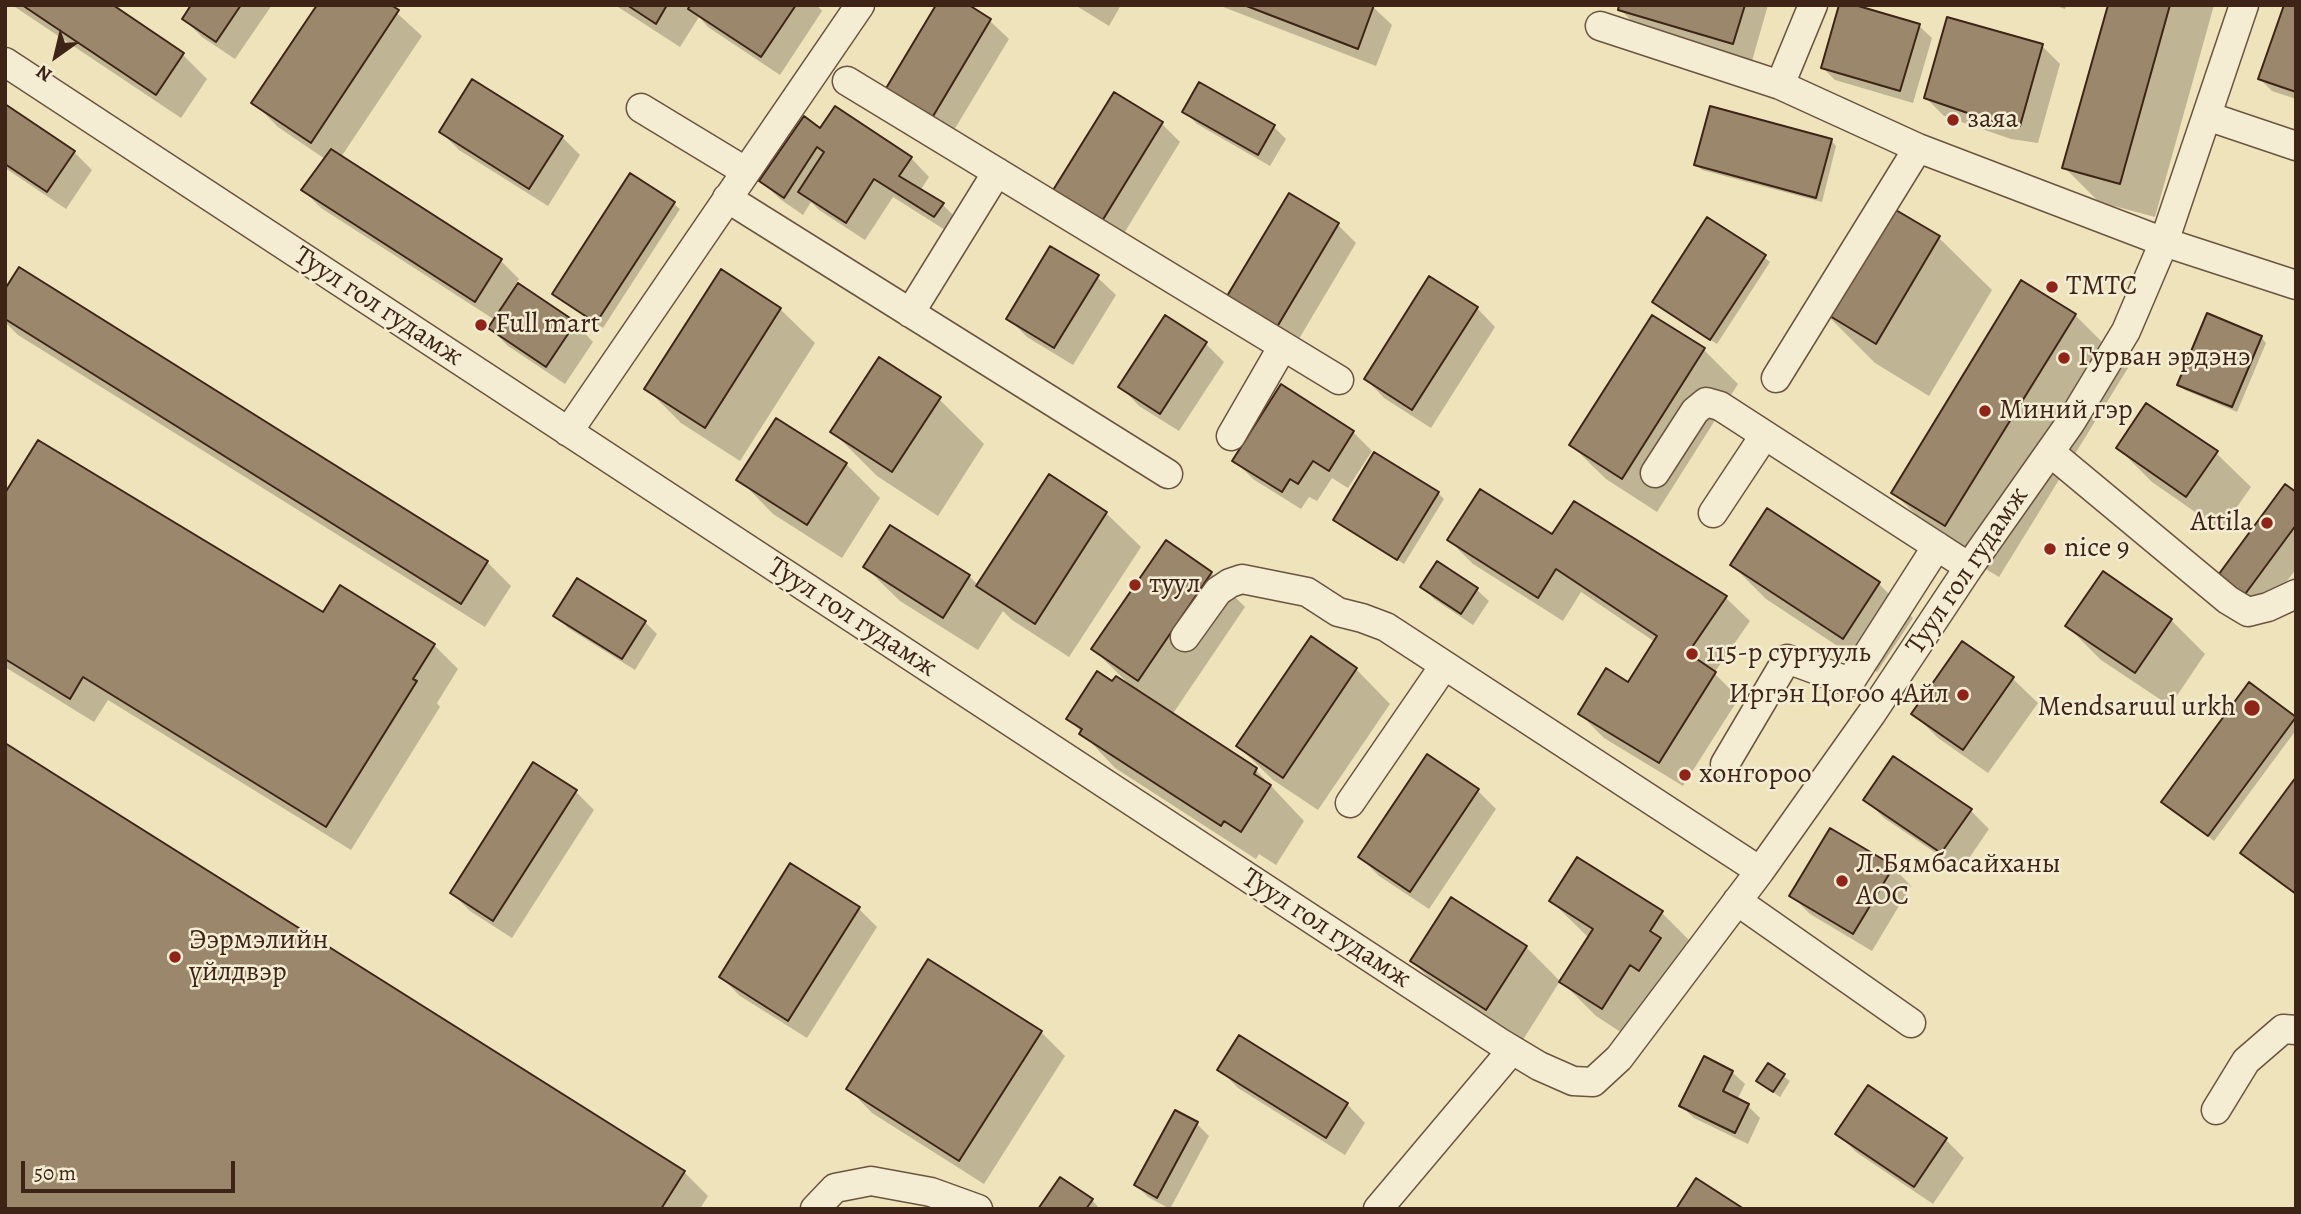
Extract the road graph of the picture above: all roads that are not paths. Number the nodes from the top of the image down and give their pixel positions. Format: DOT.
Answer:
graph roads {
  1 [pos="860,5"];
  2 [pos="1813,5"];
  3 [pos="2244,5"];
  4 [pos="1600,26"];
  5 [pos="5,62"];
  6 [pos="847,81"];
  7 [pos="1780,85"];
  8 [pos="641,108"];
  9 [pos="2207,116"];
  10 [pos="2296,146"];
  11 [pos="1918,148"];
  12 [pos="746,171"];
  13 [pos="997,172"];
  14 [pos="727,198"];
  15 [pos="2164,242"];
  16 [pos="2296,285"];
  17 [pos="910,313"];
  18 [pos="1283,346"];
  19 [pos="1776,378"];
  20 [pos="1339,380"];
  21 [pos="568,432"];
  22 [pos="1231,436"];
  23 [pos="1764,436"];
  24 [pos="2050,452"];
  25 [pos="1656,473"];
  26 [pos="1168,474"];
  27 [pos="1713,513"];
  28 [pos="1937,546"];
  29 [pos="1969,567"];
  30 [pos="2296,594"];
  31 [pos="1185,637"];
  32 [pos="1444,666"];
  33 [pos="1725,764"];
  34 [pos="1350,803"];
  35 [pos="1760,871"];
  36 [pos="1737,901"];
  37 [pos="1911,1023"];
  38 [pos="2296,1030"];
  39 [pos="1512,1051"];
  40 [pos="2216,1110"];
  41 [pos="815,1209"];
  42 [pos="978,1209"];
  43 [pos="1378,1209"];
  1 -- 12 [label="street"];
  2 -- 7 [label="street"];
  3 -- 9 [label="street, Туул гол гудамж"];
  4 -- 7 [label="street"];
  5 -- 21 [label="street, Туул гол гудамж"];
  6 -- 13 [label="street"];
  7 -- 11 [label="street"];
  8 -- 12 [label="street"];
  9 -- 10 [label="street"];
  9 -- 15 [label="street, Туул гол гудамж"];
  11 -- 15 [label="street"];
  11 -- 19 [label="street"];
  12 -- 14 [label="street"];
  13 -- 17 [label="street"];
  13 -- 18 [label="street"];
  14 -- 17 [label="street"];
  14 -- 21 [label="street"];
  15 -- 16 [label="street"];
  15 -- 24 [label="street, Туул гол гудамж"];
  17 -- 26 [label="street"];
  18 -- 20 [label="street"];
  18 -- 22 [label="street"];
  21 -- 39 [label="street, Туул гол гудамж"];
  23 -- 25 [label="street"];
  23 -- 27 [label="street"];
  23 -- 28 [label="street"];
  24 -- 29 [label="street, Туул гол гудамж"];
  24 -- 30 [label="street"];
  28 -- 29 [label="street"];
  28 -- 33 [label="street"];
  29 -- 35 [label="street, Туул гол гудамж"];
  31 -- 32 [label="street"];
  32 -- 34 [label="street"];
  32 -- 35 [label="street"];
  35 -- 36 [label="street, Туул гол гудамж"];
  36 -- 37 [label="street"];
  36 -- 39 [label="street, Туул гол гудамж"];
  38 -- 40 [label="street"];
  39 -- 43 [label="street"];
  41 -- 42 [label="street"];
}
